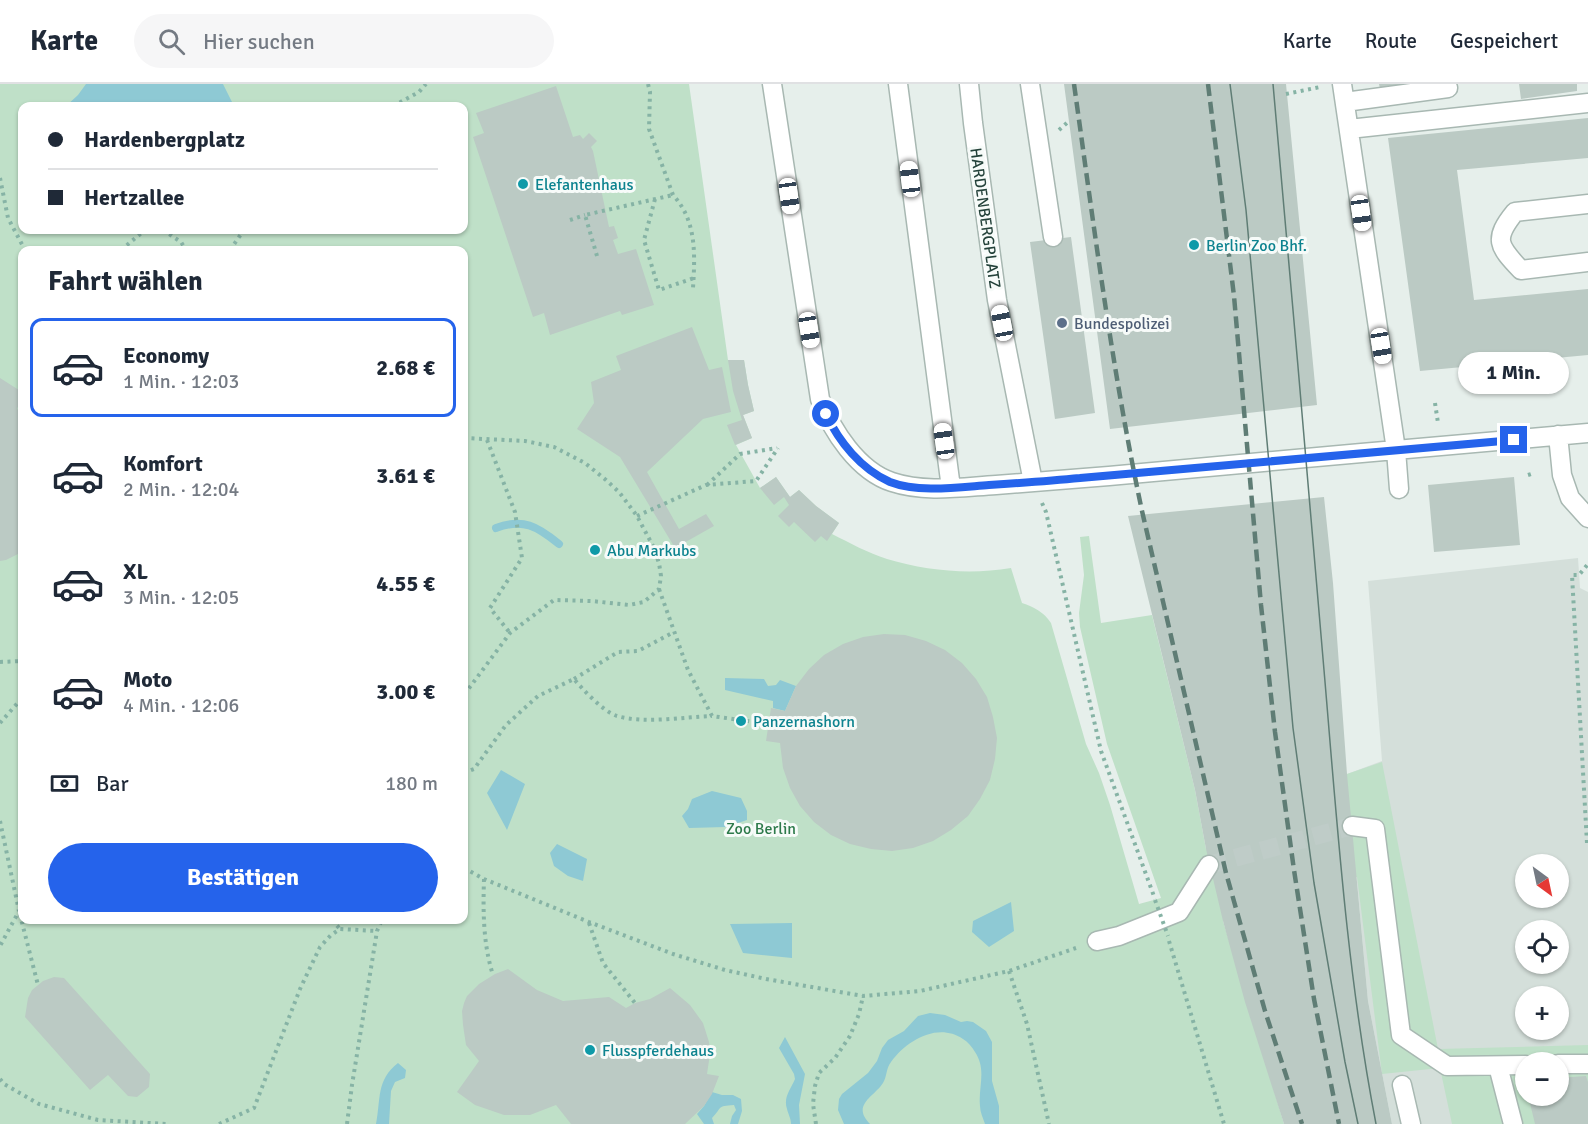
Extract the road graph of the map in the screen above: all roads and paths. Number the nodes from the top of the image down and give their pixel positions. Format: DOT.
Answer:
graph roads {
  1 [pos="426,84"];
  2 [pos="648,84"];
  3 [pos="772,84"];
  4 [pos="898,84"];
  5 [pos="969,84"];
  6 [pos="1030,84"];
  7 [pos="1334,85"];
  8 [pos="1448,88"];
  9 [pos="1286,94"];
  10 [pos="400,102"];
  11 [pos="1345,102"];
  12 [pos="1588,103"];
  13 [pos="1349,129"];
  14 [pos="0,178"];
  15 [pos="673,195"];
  16 [pos="656,198"];
  17 [pos="1588,204"];
  18 [pos="585,215"];
  19 [pos="570,220"];
  20 [pos="140,234"];
  21 [pos="169,234"];
  22 [pos="1053,237"];
  23 [pos="23,246"];
  24 [pos="126,246"];
  25 [pos="184,246"];
  26 [pos="597,256"];
  27 [pos="1588,262"];
  28 [pos="694,278"];
  29 [pos="693,288"];
  30 [pos="1435,403"];
  31 [pos="1438,427"];
  32 [pos="1588,433"];
  33 [pos="1558,435"];
  34 [pos="468,438"];
  35 [pos="487,439"];
  36 [pos="1396,450"];
  37 [pos="1534,472"];
  38 [pos="1528,474"];
  39 [pos="1033,482"];
  40 [pos="706,485"];
  41 [pos="951,488"];
  42 [pos="1399,489"];
  43 [pos="1581,499"];
  44 [pos="1046,512"];
  45 [pos="637,516"];
  46 [pos="1588,518"];
  47 [pos="1588,564"];
  48 [pos="659,589"];
  49 [pos="674,632"];
  50 [pos="510,633"];
  51 [pos="18,661"];
  52 [pos="0,662"];
  53 [pos="574,679"];
  54 [pos="468,690"];
  55 [pos="18,703"];
  56 [pos="712,716"];
  57 [pos="0,723"];
  58 [pos="768,724"];
  59 [pos="468,771"];
  60 [pos="0,821"];
  61 [pos="1352,826"];
  62 [pos="1587,843"];
  63 [pos="1209,865"];
  64 [pos="468,870"];
  65 [pos="484,879"];
  66 [pos="18,897"];
  67 [pos="18,915"];
  68 [pos="589,922"];
  69 [pos="24,924"];
  70 [pos="336,924"];
  71 [pos="380,924"];
  72 [pos="340,929"];
  73 [pos="377,931"];
  74 [pos="1097,941"];
  75 [pos="0,946"];
  76 [pos="1009,971"];
  77 [pos="492,975"];
  78 [pos="38,985"];
  79 [pos="863,996"];
  80 [pos="634,1003"];
  81 [pos="1569,1064"];
  82 [pos="1588,1064"];
  83 [pos="1515,1065"];
  84 [pos="1498,1066"];
  85 [pos="0,1079"];
  86 [pos="1402,1085"];
  87 [pos="166,1124"];
  88 [pos="219,1124"];
  89 [pos="347,1124"];
  90 [pos="816,1124"];
  91 [pos="1049,1124"];
  92 [pos="1224,1124"];
  93 [pos="1411,1124"];
  94 [pos="1513,1124"];
  1 -- 10 [label="path"];
  2 -- 15 [label="path"];
  3 -- 41 [label="street"];
  4 -- 41 [label="street"];
  5 -- 39 [label="street, HARDENBERGPLATZ"];
  6 -- 22 [label="street"];
  7 -- 9 [label="path"];
  7 -- 11 [label="street"];
  8 -- 11 [label="street"];
  11 -- 13 [label="street"];
  12 -- 13 [label="street"];
  13 -- 36 [label="street"];
  14 -- 23 [label="path"];
  15 -- 16 [label="path"];
  15 -- 28 [label="path"];
  16 -- 18 [label="path"];
  16 -- 28 [label="path"];
  17 -- 27 [label="street"];
  18 -- 19 [label="path"];
  18 -- 26 [label="path"];
  20 -- 24 [label="path"];
  21 -- 25 [label="path"];
  28 -- 29 [label="path"];
  30 -- 31 [label="path"];
  32 -- 33 [label="street"];
  33 -- 36 [label="street"];
  33 -- 43 [label="street"];
  34 -- 35 [label="path"];
  35 -- 45 [label="path"];
  35 -- 50 [label="path"];
  36 -- 39 [label="street"];
  36 -- 42 [label="street"];
  37 -- 38 [label="path"];
  39 -- 41 [label="street"];
  40 -- 40 [label="path"];
  40 -- 45 [label="path"];
  43 -- 46 [label="street"];
  44 -- 92 [label="path, bridge"];
  45 -- 48 [label="path"];
  47 -- 62 [label="path"];
  48 -- 49 [label="path"];
  48 -- 50 [label="path"];
  49 -- 53 [label="path"];
  49 -- 56 [label="path"];
  50 -- 54 [label="path"];
  51 -- 52 [label="path"];
  53 -- 56 [label="path"];
  53 -- 59 [label="path"];
  55 -- 57 [label="path"];
  56 -- 58 [label="path"];
  60 -- 66 [label="path"];
  61 -- 84 [label="street"];
  63 -- 74 [label="street"];
  64 -- 65 [label="path"];
  65 -- 68 [label="path"];
  65 -- 77 [label="path"];
  67 -- 75 [label="path"];
  68 -- 79 [label="path"];
  68 -- 80 [label="path"];
  69 -- 78 [label="path"];
  70 -- 72 [label="path"];
  71 -- 73 [label="path"];
  72 -- 73 [label="path"];
  72 -- 88 [label="path"];
  73 -- 89 [label="path"];
  74 -- 76 [label="path"];
  76 -- 79 [label="path"];
  76 -- 91 [label="path"];
  79 -- 90 [label="path"];
  81 -- 82 [label="street"];
  83 -- 84 [label="street"];
  84 -- 94 [label="street"];
  85 -- 87 [label="path"];
  86 -- 93 [label="street"];
}
